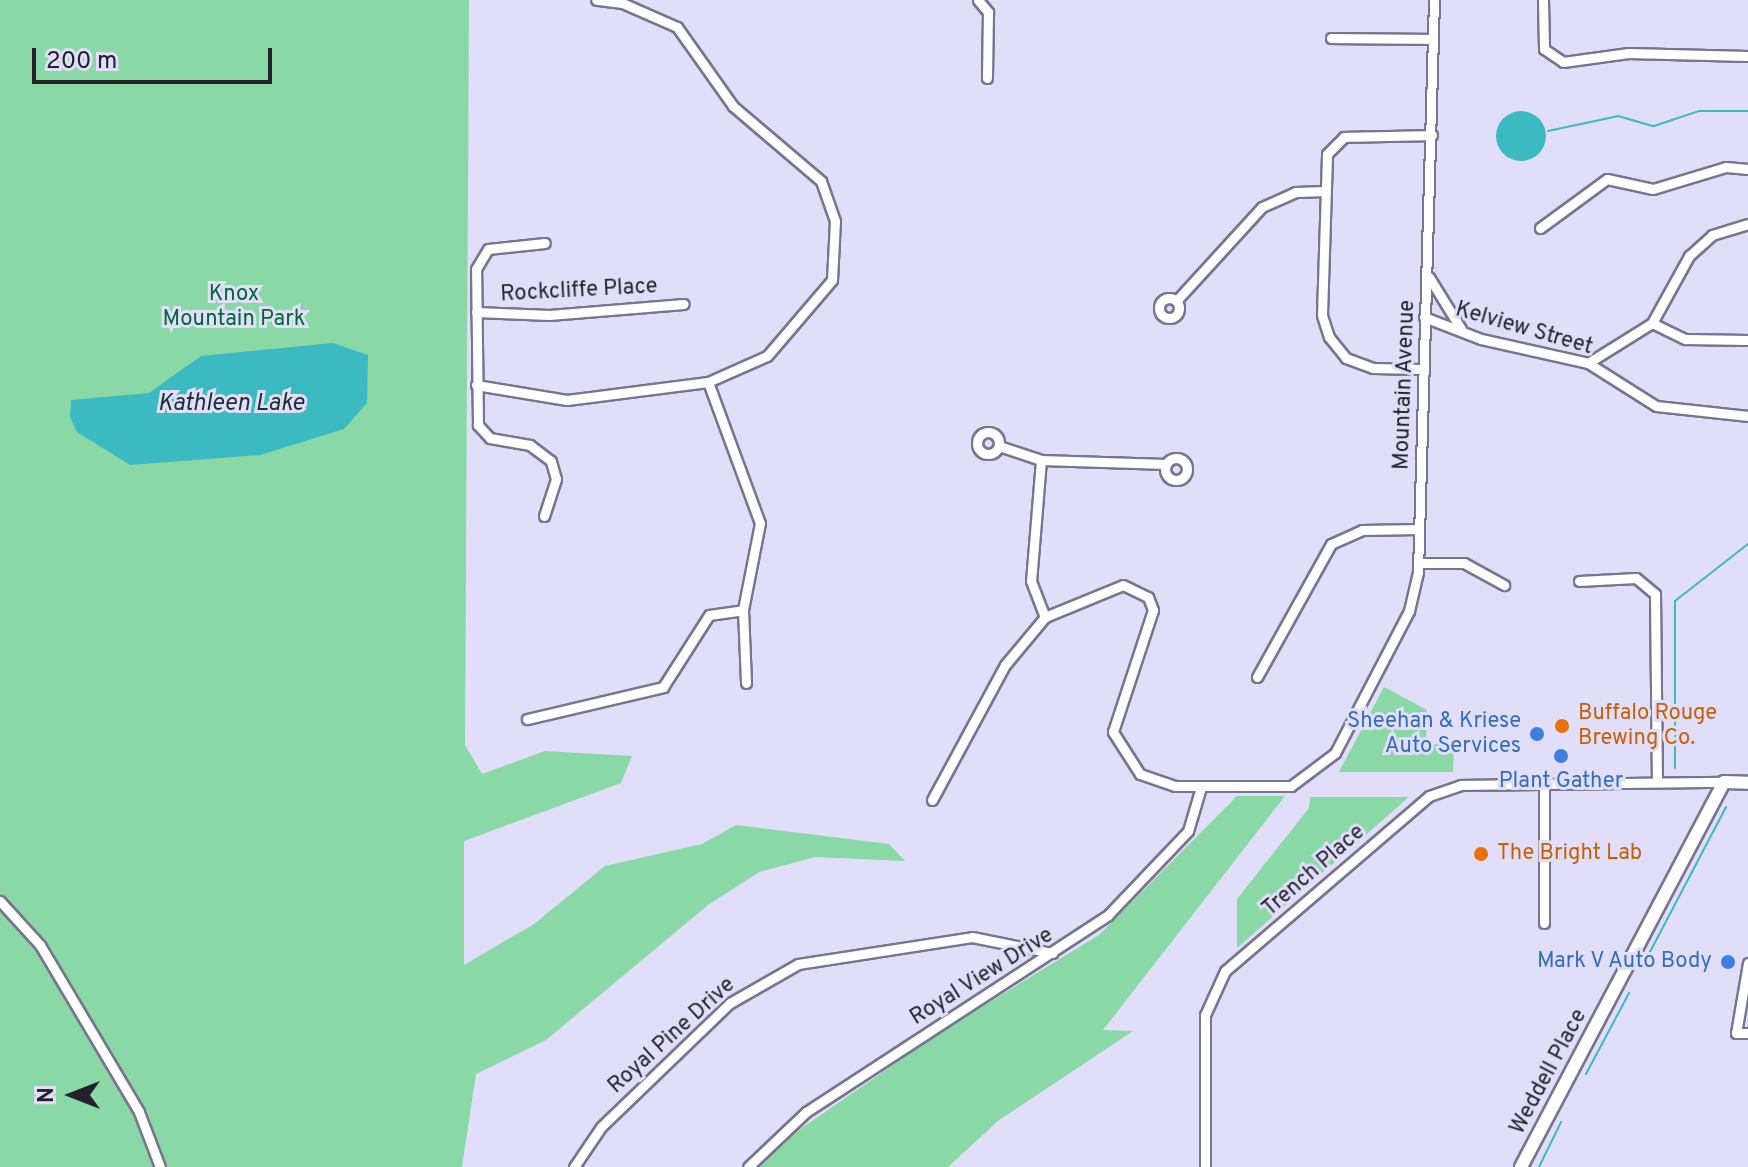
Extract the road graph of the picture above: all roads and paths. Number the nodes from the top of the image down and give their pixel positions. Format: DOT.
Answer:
graph roads {
  1 [pos="596,0"];
  2 [pos="978,0"];
  3 [pos="1434,0"];
  4 [pos="1543,0"];
  5 [pos="623,1"];
  6 [pos="1331,38"];
  7 [pos="1433,39"];
  8 [pos="1748,56"];
  9 [pos="987,78"];
  10 [pos="1432,135"];
  11 [pos="1748,169"];
  12 [pos="1326,191"];
  13 [pos="1748,224"];
  14 [pos="1540,228"];
  15 [pos="545,243"];
  16 [pos="1427,274"];
  17 [pos="1177,300"];
  18 [pos="684,304"];
  19 [pos="476,312"];
  20 [pos="1424,317"];
  21 [pos="1652,323"];
  22 [pos="1462,331"];
  23 [pos="1748,340"];
  24 [pos="1588,363"];
  25 [pos="1420,369"];
  26 [pos="708,382"];
  27 [pos="476,385"];
  28 [pos="1748,416"];
  29 [pos="999,446"];
  30 [pos="1041,460"];
  31 [pos="1166,464"];
  32 [pos="544,516"];
  33 [pos="1419,529"];
  34 [pos="1418,563"];
  35 [pos="1579,581"];
  36 [pos="1504,585"];
  37 [pos="743,610"];
  38 [pos="1045,617"];
  39 [pos="1257,677"];
  40 [pos="746,683"];
  41 [pos="527,719"];
  42 [pos="1657,782"];
  43 [pos="1724,782"];
  44 [pos="1748,783"];
  45 [pos="1544,784"];
  46 [pos="1201,787"];
  47 [pos="932,800"];
  48 [pos="0,901"];
  49 [pos="1544,923"];
  50 [pos="1052,953"];
  51 [pos="1748,963"];
  52 [pos="1748,1033"];
  53 [pos="160,1167"];
  54 [pos="574,1167"];
  55 [pos="748,1167"];
  56 [pos="1205,1167"];
  57 [pos="1521,1167"];
  1 -- 5 [label="street"];
  2 -- 9 [label="street"];
  3 -- 7 [label="street, Mountain Avenue"];
  4 -- 8 [label="street"];
  5 -- 26 [label="street"];
  6 -- 7 [label="street"];
  7 -- 10 [label="street, Mountain Avenue"];
  10 -- 12 [label="street"];
  10 -- 16 [label="street, Mountain Avenue"];
  11 -- 14 [label="street"];
  12 -- 17 [label="street"];
  12 -- 25 [label="street"];
  13 -- 21 [label="street"];
  15 -- 19 [label="street"];
  16 -- 20 [label="street, Mountain Avenue"];
  16 -- 22 [label="street"];
  18 -- 19 [label="street, Rockcliffe Place"];
  19 -- 27 [label="street"];
  20 -- 22 [label="street, Kelview Street"];
  20 -- 25 [label="street, Mountain Avenue"];
  21 -- 23 [label="street"];
  21 -- 24 [label="street"];
  22 -- 24 [label="street, Kelview Street"];
  24 -- 28 [label="street, Kelview Street"];
  25 -- 33 [label="street, Mountain Avenue"];
  26 -- 27 [label="street"];
  26 -- 37 [label="street"];
  27 -- 32 [label="street"];
  29 -- 30 [label="street"];
  30 -- 31 [label="street"];
  30 -- 38 [label="street"];
  33 -- 34 [label="street, Mountain Avenue"];
  33 -- 39 [label="street"];
  34 -- 36 [label="street"];
  34 -- 46 [label="street, Mountain Avenue"];
  35 -- 42 [label="street"];
  37 -- 40 [label="street"];
  37 -- 41 [label="street"];
  38 -- 46 [label="street"];
  38 -- 47 [label="street"];
  42 -- 43 [label="street, Trench Place"];
  42 -- 45 [label="street, Trench Place"];
  43 -- 44 [label="street"];
  43 -- 57 [label="street, Weddell Place"];
  45 -- 49 [label="street"];
  45 -- 56 [label="street, Trench Place"];
  46 -- 50 [label="street, Royal View Drive"];
  48 -- 53 [label="street"];
  50 -- 54 [label="street, Royal Pine Drive"];
  50 -- 55 [label="street, Royal View Drive"];
  51 -- 52 [label="street"];
}
